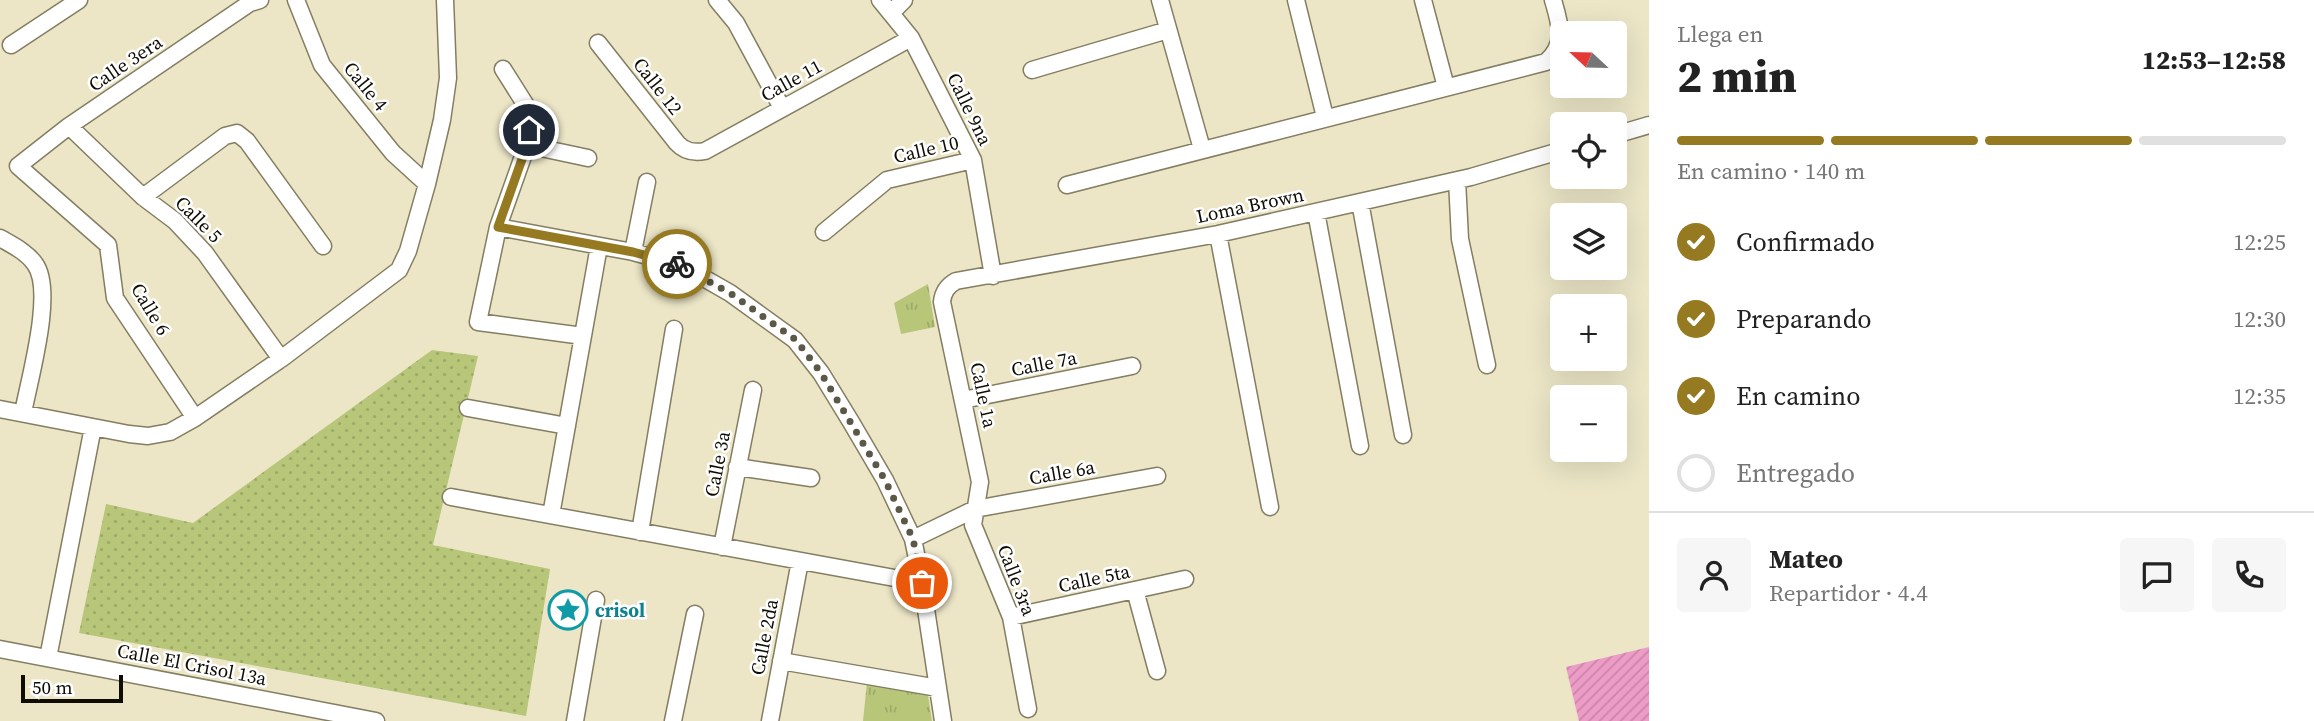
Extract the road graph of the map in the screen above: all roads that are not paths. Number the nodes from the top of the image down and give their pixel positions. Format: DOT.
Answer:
graph roads {
  1 [pos="79,0"];
  2 [pos="260,0"];
  3 [pos="296,0"];
  4 [pos="445,0"];
  5 [pos="717,0"];
  6 [pos="880,0"];
  7 [pos="904,0"];
  8 [pos="1160,0"];
  9 [pos="1296,0"];
  10 [pos="1423,0"];
  11 [pos="1553,0"];
  12 [pos="891,13"];
  13 [pos="1168,30"];
  14 [pos="911,38"];
  15 [pos="598,43"];
  16 [pos="11,45"];
  17 [pos="503,69"];
  18 [pos="1032,70"];
  19 [pos="1446,87"];
  20 [pos="782,108"];
  21 [pos="1325,117"];
  22 [pos="69,127"];
  23 [pos="1646,132"];
  24 [pos="1627,134"];
  25 [pos="527,145"];
  26 [pos="1202,149"];
  27 [pos="688,151"];
  28 [pos="1550,154"];
  29 [pos="588,158"];
  30 [pos="973,160"];
  31 [pos="18,166"];
  32 [pos="1457,180"];
  33 [pos="647,182"];
  34 [pos="427,184"];
  35 [pos="1067,185"];
  36 [pos="143,197"];
  37 [pos="1360,202"];
  38 [pos="1316,212"];
  39 [pos="498,227"];
  40 [pos="824,232"];
  41 [pos="1218,234"];
  42 [pos="0,238"];
  43 [pos="323,246"];
  44 [pos="598,246"];
  45 [pos="633,252"];
  46 [pos="993,276"];
  47 [pos="946,289"];
  48 [pos="674,329"];
  49 [pos="583,336"];
  50 [pos="281,359"];
  51 [pos="1487,365"];
  52 [pos="1132,366"];
  53 [pos="753,390"];
  54 [pos="963,400"];
  55 [pos="468,408"];
  56 [pos="0,410"];
  57 [pos="23,414"];
  58 [pos="195,418"];
  59 [pos="567,426"];
  60 [pos="93,427"];
  61 [pos="1403,435"];
  62 [pos="1360,446"];
  63 [pos="737,467"];
  64 [pos="1157,476"];
  65 [pos="811,478"];
  66 [pos="451,497"];
  67 [pos="1270,507"];
  68 [pos="975,509"];
  69 [pos="551,515"];
  70 [pos="640,532"];
  71 [pos="913,539"];
  72 [pos="722,547"];
  73 [pos="800,561"];
  74 [pos="1185,579"];
  75 [pos="922,583"];
  76 [pos="1135,590"];
  77 [pos="596,600"];
  78 [pos="695,614"];
  79 [pos="1011,617"];
  80 [pos="0,649"];
  81 [pos="48,657"];
  82 [pos="781,661"];
  83 [pos="1157,671"];
  84 [pos="938,688"];
  85 [pos="1028,709"];
  86 [pos="376,721"];
  87 [pos="575,721"];
  88 [pos="673,721"];
  89 [pos="770,721"];
  90 [pos="943,721"];
  1 -- 16 [label="street"];
  2 -- 22 [label="street, Calle 3era"];
  3 -- 34 [label="street, Calle 4"];
  4 -- 34 [label="street"];
  5 -- 20 [label="street"];
  6 -- 12 [label="street, Calle 9na"];
  7 -- 12 [label="street"];
  8 -- 13 [label="street"];
  9 -- 21 [label="street"];
  10 -- 19 [label="street"];
  11 -- 19 [label="street"];
  12 -- 14 [label="street, Calle 9na"];
  13 -- 18 [label="street"];
  13 -- 26 [label="street"];
  14 -- 20 [label="street, Calle 11"];
  14 -- 30 [label="street, Calle 9na"];
  15 -- 27 [label="street, Calle 12"];
  17 -- 25 [label="street"];
  19 -- 21 [label="street"];
  20 -- 27 [label="street, Calle 11"];
  21 -- 26 [label="street"];
  22 -- 31 [label="street, Calle 3era"];
  22 -- 36 [label="street, Calle 5"];
  23 -- 24 [label="street"];
  25 -- 29 [label="street"];
  25 -- 39 [label="street"];
  26 -- 35 [label="street"];
  28 -- 32 [label="street, Loma Brown"];
  30 -- 40 [label="street, Calle 10"];
  30 -- 46 [label="street, Calle 9na"];
  31 -- 58 [label="street, Calle 6"];
  32 -- 37 [label="street, Loma Brown"];
  32 -- 51 [label="street"];
  33 -- 45 [label="street"];
  34 -- 50 [label="street"];
  36 -- 43 [label="street"];
  36 -- 50 [label="street, Calle 5"];
  37 -- 38 [label="street, Loma Brown"];
  37 -- 61 [label="street"];
  38 -- 41 [label="street, Loma Brown"];
  38 -- 62 [label="street"];
  39 -- 44 [label="street"];
  39 -- 49 [label="street"];
  41 -- 46 [label="street, Loma Brown"];
  41 -- 67 [label="street"];
  42 -- 57 [label="street"];
  44 -- 45 [label="street"];
  44 -- 49 [label="street"];
  45 -- 71 [label="street"];
  46 -- 47 [label="street, Loma Brown"];
  47 -- 54 [label="street, Calle 1a"];
  48 -- 70 [label="street"];
  49 -- 59 [label="street"];
  50 -- 58 [label="street"];
  52 -- 54 [label="street, Calle 7a"];
  53 -- 63 [label="street, Calle 3a"];
  54 -- 68 [label="street, Calle 1a"];
  55 -- 59 [label="street"];
  56 -- 57 [label="street"];
  57 -- 60 [label="street"];
  58 -- 60 [label="street"];
  59 -- 69 [label="street"];
  60 -- 81 [label="street"];
  63 -- 65 [label="street"];
  63 -- 72 [label="street, Calle 3a"];
  64 -- 68 [label="street, Calle 6a"];
  66 -- 69 [label="street"];
  68 -- 71 [label="street, Calle 6a"];
  68 -- 79 [label="street, Calle 3ra"];
  69 -- 70 [label="street"];
  70 -- 72 [label="street"];
  71 -- 75 [label="street"];
  72 -- 73 [label="street"];
  73 -- 75 [label="street"];
  73 -- 82 [label="street, Calle 2da"];
  74 -- 76 [label="street, Calle 5ta"];
  75 -- 84 [label="street"];
  76 -- 79 [label="street, Calle 5ta"];
  76 -- 83 [label="street"];
  77 -- 87 [label="street"];
  78 -- 88 [label="street"];
  79 -- 85 [label="street, Calle 3ra"];
  80 -- 81 [label="street, Calle El Crisol 13a"];
  81 -- 86 [label="street, Calle El Crisol 13a"];
  82 -- 84 [label="street"];
  82 -- 89 [label="street, Calle 2da"];
  84 -- 90 [label="street"];
}
